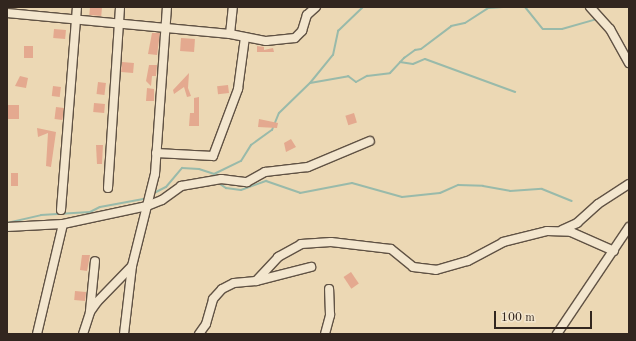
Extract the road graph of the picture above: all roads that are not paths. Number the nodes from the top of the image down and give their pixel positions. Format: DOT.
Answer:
graph roads {
  1 [pos="77,7"];
  2 [pos="120,7"];
  3 [pos="167,7"];
  4 [pos="233,7"];
  5 [pos="316,7"];
  6 [pos="590,7"];
  7 [pos="7,13"];
  8 [pos="76,21"];
  9 [pos="118,25"];
  10 [pos="165,28"];
  11 [pos="230,34"];
  12 [pos="245,37"];
  13 [pos="629,63"];
  14 [pos="370,141"];
  15 [pos="156,153"];
  16 [pos="629,184"];
  17 [pos="108,188"];
  18 [pos="147,206"];
  19 [pos="61,210"];
  20 [pos="63,224"];
  21 [pos="7,227"];
  22 [pos="629,227"];
  23 [pos="562,230"];
  24 [pos="614,251"];
  25 [pos="95,261"];
  26 [pos="132,266"];
  27 [pos="311,267"];
  28 [pos="256,281"];
  29 [pos="329,289"];
  30 [pos="90,312"];
  31 [pos="37,334"];
  32 [pos="83,334"];
  33 [pos="124,334"];
  34 [pos="199,334"];
  35 [pos="325,334"];
  36 [pos="557,334"];
  1 -- 8 [label="street"];
  2 -- 9 [label="street"];
  3 -- 10 [label="street"];
  4 -- 11 [label="street"];
  5 -- 12 [label="street"];
  6 -- 13 [label="street"];
  7 -- 8 [label="street"];
  8 -- 9 [label="street"];
  8 -- 19 [label="street"];
  9 -- 10 [label="street"];
  9 -- 17 [label="street"];
  10 -- 11 [label="street"];
  10 -- 15 [label="street"];
  11 -- 12 [label="street"];
  12 -- 15 [label="street"];
  14 -- 18 [label="street"];
  15 -- 18 [label="street"];
  16 -- 23 [label="street"];
  18 -- 20 [label="street"];
  18 -- 26 [label="street"];
  20 -- 21 [label="street"];
  20 -- 31 [label="street"];
  22 -- 24 [label="street"];
  23 -- 24 [label="street"];
  23 -- 28 [label="street"];
  24 -- 36 [label="street"];
  25 -- 30 [label="street"];
  26 -- 30 [label="street"];
  26 -- 33 [label="street"];
  27 -- 28 [label="street"];
  28 -- 34 [label="street"];
  29 -- 35 [label="street"];
  30 -- 32 [label="street"];
}
